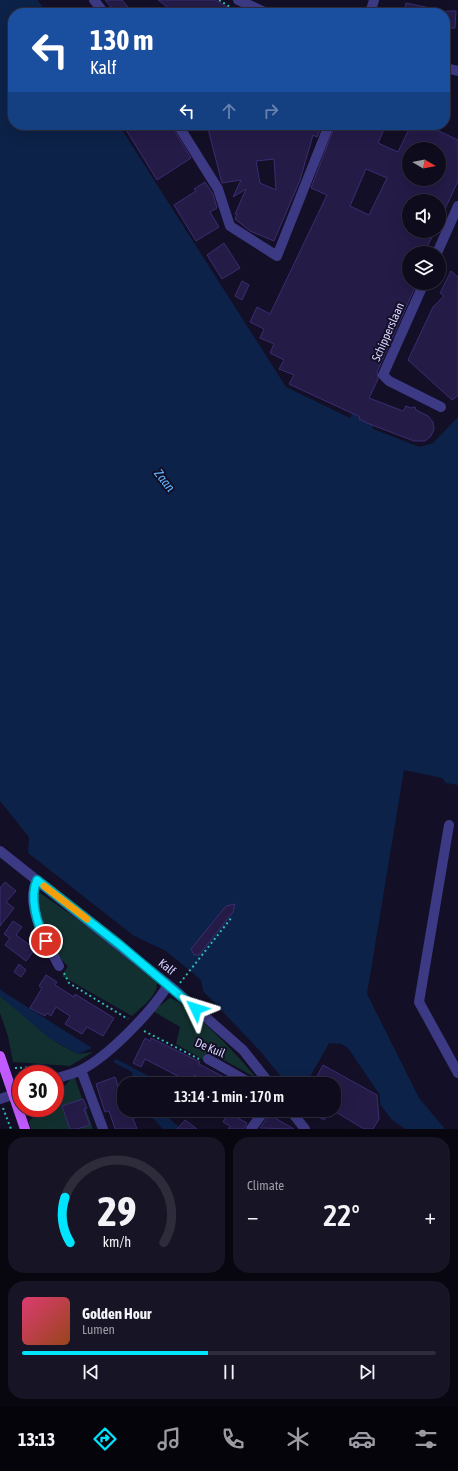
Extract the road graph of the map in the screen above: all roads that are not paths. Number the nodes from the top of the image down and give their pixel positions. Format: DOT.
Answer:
graph roads {
  1 [pos="94,0"];
  2 [pos="238,0"];
  3 [pos="100,8"];
  4 [pos="256,8"];
  5 [pos="181,130"];
  6 [pos="327,130"];
  7 [pos="458,206"];
  8 [pos="440,246"];
  9 [pos="421,290"];
  10 [pos="441,406"];
  11 [pos="449,825"];
  12 [pos="0,851"];
  13 [pos="37,880"];
  14 [pos="59,966"];
  15 [pos="172,987"];
  16 [pos="0,1056"];
  17 [pos="208,1059"];
  18 [pos="81,1070"];
  19 [pos="458,1073"];
  20 [pos="64,1075"];
  21 [pos="240,1077"];
  22 [pos="264,1077"];
  23 [pos="12,1084"];
  24 [pos="12,1096"];
  25 [pos="1,1103"];
  26 [pos="22,1117"];
  27 [pos="260,1117"];
  28 [pos="296,1117"];
  29 [pos="25,1129"];
  30 [pos="103,1129"];
  31 [pos="251,1129"];
  32 [pos="305,1129"];
  1 -- 3 [label="street"];
  2 -- 4 [label="street"];
  5 -- 6 [label="street"];
  7 -- 8 [label="street"];
  9 -- 10 [label="street, Schipperslaan"];
  11 -- 19 [label="street"];
  12 -- 13 [label="street, Kalf"];
  13 -- 14 [label="street"];
  13 -- 15 [label="street, Kalf"];
  15 -- 18 [label="street"];
  15 -- 22 [label="street, Kalf"];
  16 -- 23 [label="main road"];
  17 -- 21 [label="street, De Kuil"];
  18 -- 20 [label="street"];
  18 -- 30 [label="street"];
  24 -- 25 [label="street"];
  26 -- 29 [label="main road"];
  27 -- 31 [label="street"];
  28 -- 32 [label="street"];
}
